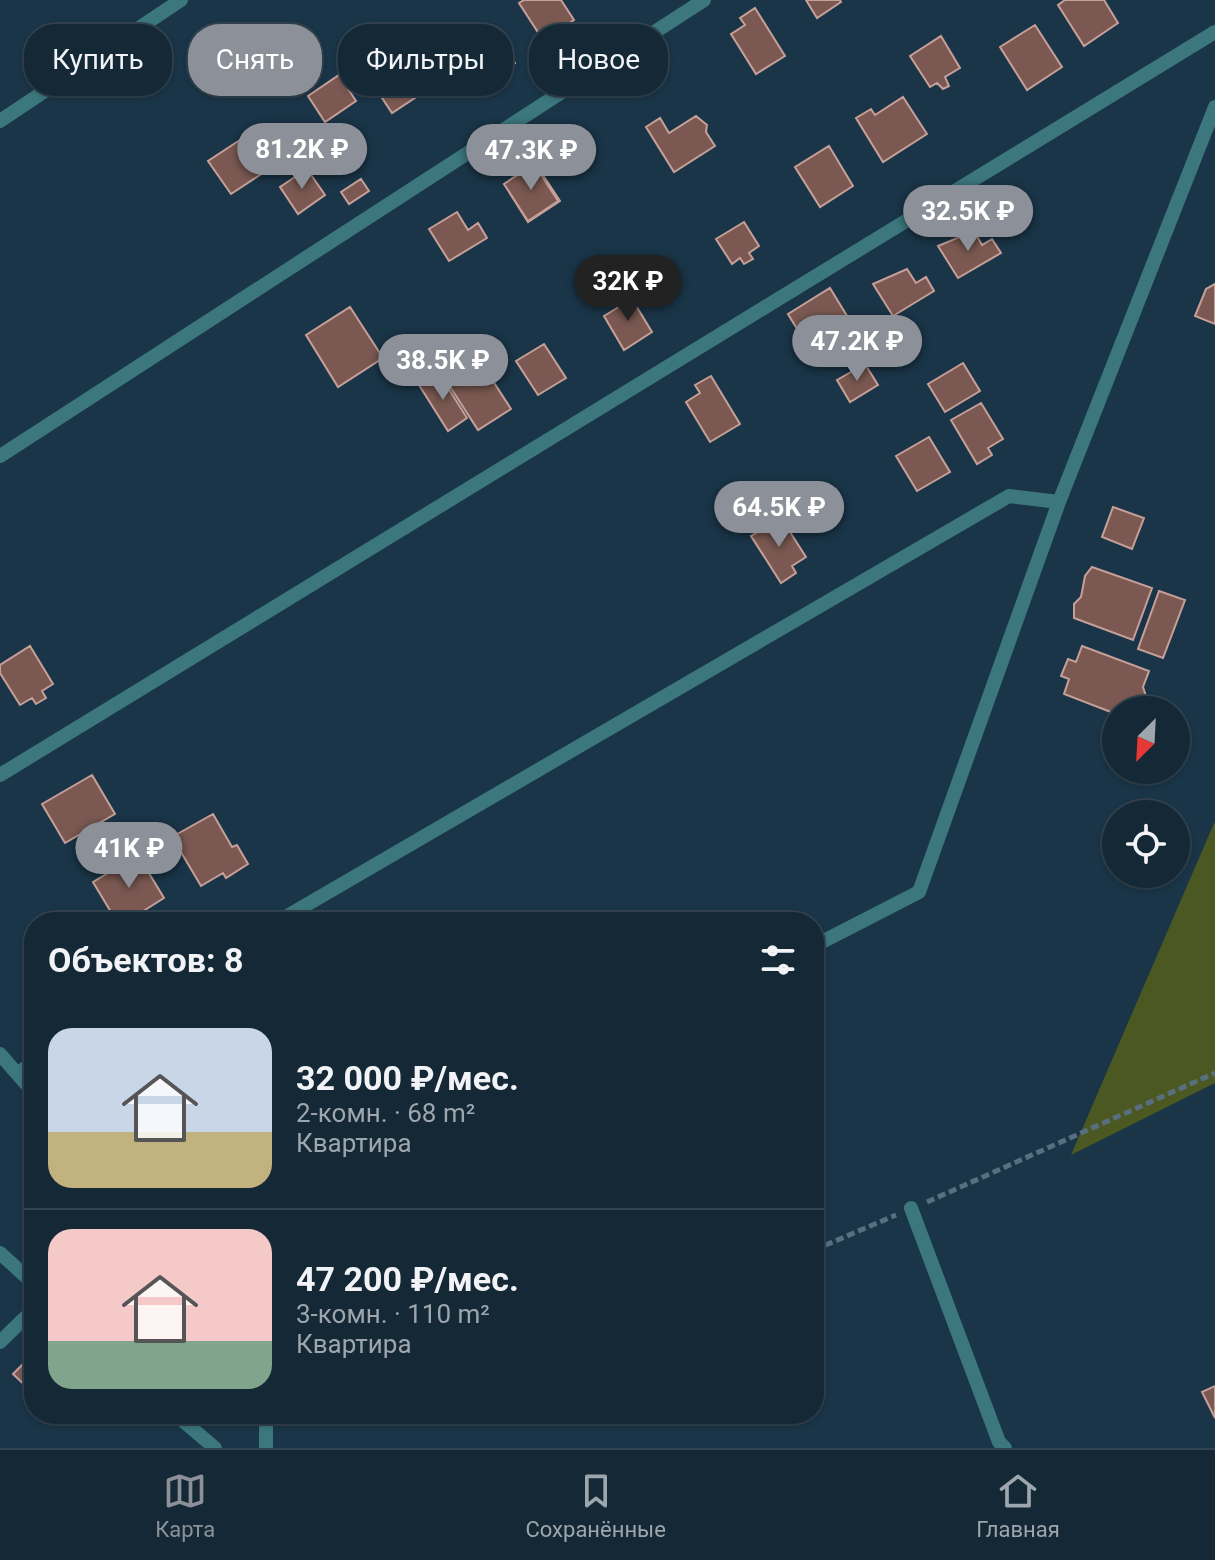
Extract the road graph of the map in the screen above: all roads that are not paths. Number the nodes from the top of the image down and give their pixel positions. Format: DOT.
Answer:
graph roads {
  1 [pos="181,0"];
  2 [pos="704,0"];
  3 [pos="1213,36"];
  4 [pos="1215,107"];
  5 [pos="0,121"];
  6 [pos="0,456"];
  7 [pos="1059,502"];
  8 [pos="0,775"];
  9 [pos="294,912"];
  10 [pos="824,941"];
  11 [pos="0,1054"];
  12 [pos="24,1069"];
  13 [pos="17,1073"];
  14 [pos="24,1081"];
  15 [pos="911,1208"];
  16 [pos="0,1253"];
  17 [pos="24,1275"];
  18 [pos="24,1319"];
  19 [pos="0,1342"];
  20 [pos="187,1424"];
  21 [pos="266,1424"];
  22 [pos="215,1448"];
  23 [pos="266,1448"];
  24 [pos="1005,1448"];
  1 -- 5 [label="lane"];
  2 -- 6 [label="lane"];
  3 -- 8 [label="lane"];
  4 -- 7 [label="lane"];
  7 -- 9 [label="lane"];
  7 -- 10 [label="lane"];
  11 -- 13 [label="lane"];
  12 -- 13 [label="lane"];
  13 -- 14 [label="lane"];
  15 -- 24 [label="lane"];
  16 -- 17 [label="lane"];
  18 -- 19 [label="lane"];
  20 -- 22 [label="lane"];
  21 -- 23 [label="lane"];
}
